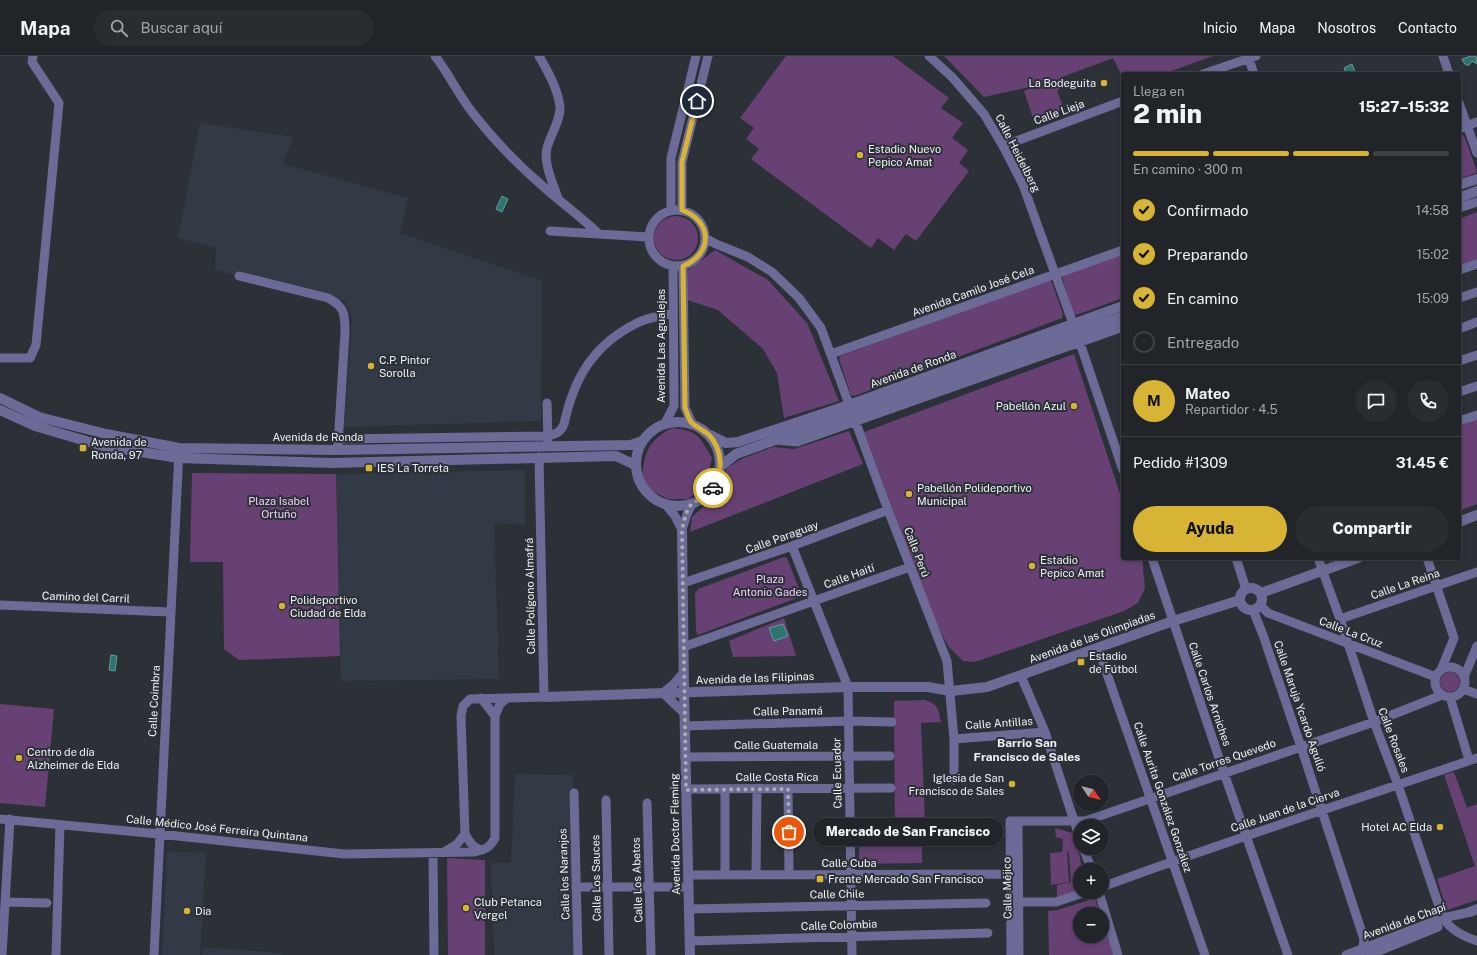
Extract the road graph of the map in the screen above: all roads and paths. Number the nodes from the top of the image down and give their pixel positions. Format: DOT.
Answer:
graph roads {
  1 [pos="435,56"];
  2 [pos="539,56"];
  3 [pos="696,56"];
  4 [pos="708,56"];
  5 [pos="930,56"];
  6 [pos="1443,56"];
  7 [pos="1251,57"];
  8 [pos="31,58"];
  9 [pos="1209,72"];
  10 [pos="1254,72"];
  11 [pos="1448,72"];
  12 [pos="1121,102"];
  13 [pos="1461,115"];
  14 [pos="1477,122"];
  15 [pos="1463,127"];
  16 [pos="1003,146"];
  17 [pos="1477,153"];
  18 [pos="1477,179"];
  19 [pos="1461,184"];
  20 [pos="1477,191"];
  21 [pos="1461,197"];
  22 [pos="558,198"];
  23 [pos="1477,202"];
  24 [pos="1461,207"];
  25 [pos="671,210"];
  26 [pos="682,210"];
  27 [pos="550,231"];
  28 [pos="599,234"];
  29 [pos="648,237"];
  30 [pos="705,238"];
  31 [pos="1121,251"];
  32 [pos="1477,264"];
  33 [pos="678,267"];
  34 [pos="1461,269"];
  35 [pos="1055,274"];
  36 [pos="239,276"];
  37 [pos="1477,292"];
  38 [pos="1461,297"];
  39 [pos="1121,307"];
  40 [pos="673,313"];
  41 [pos="1121,318"];
  42 [pos="1477,322"];
  43 [pos="1073,324"];
  44 [pos="1121,327"];
  45 [pos="1461,328"];
  46 [pos="1078,338"];
  47 [pos="831,354"];
  48 [pos="1477,355"];
  49 [pos="0,358"];
  50 [pos="1461,360"];
  51 [pos="1477,386"];
  52 [pos="1461,391"];
  53 [pos="0,398"];
  54 [pos="547,403"];
  55 [pos="0,410"];
  56 [pos="852,414"];
  57 [pos="1477,415"];
  58 [pos="1461,420"];
  59 [pos="665,423"];
  60 [pos="692,423"];
  61 [pos="548,436"];
  62 [pos="710,436"];
  63 [pos="642,440"];
  64 [pos="338,445"];
  65 [pos="548,447"];
  66 [pos="179,453"];
  67 [pos="539,458"];
  68 [pos="1121,464"];
  69 [pos="635,465"];
  70 [pos="721,466"];
  71 [pos="692,504"];
  72 [pos="666,505"];
  73 [pos="888,510"];
  74 [pos="1477,515"];
  75 [pos="1461,521"];
  76 [pos="682,530"];
  77 [pos="792,546"];
  78 [pos="1153,560"];
  79 [pos="1237,560"];
  80 [pos="1319,560"];
  81 [pos="1353,560"];
  82 [pos="1428,560"];
  83 [pos="910,567"];
  84 [pos="1323,571"];
  85 [pos="1477,572"];
  86 [pos="683,584"];
  87 [pos="1437,586"];
  88 [pos="1246,589"];
  89 [pos="1261,593"];
  90 [pos="1240,600"];
  91 [pos="815,601"];
  92 [pos="0,605"];
  93 [pos="1257,608"];
  94 [pos="170,612"];
  95 [pos="1340,619"];
  96 [pos="1173,621"];
  97 [pos="1347,642"];
  98 [pos="1477,646"];
  99 [pos="683,647"];
  100 [pos="1098,648"];
  101 [pos="684,672"];
  102 [pos="1438,674"];
  103 [pos="1021,676"];
  104 [pos="1464,677"];
  105 [pos="848,687"];
  106 [pos="1463,689"];
  107 [pos="950,691"];
  108 [pos="684,692"];
  109 [pos="663,693"];
  110 [pos="1477,694"];
  111 [pos="1446,696"];
  112 [pos="544,697"];
  113 [pos="481,698"];
  114 [pos="507,698"];
  115 [pos="684,713"];
  116 [pos="495,716"];
  117 [pos="848,721"];
  118 [pos="892,722"];
  119 [pos="1374,722"];
  120 [pos="685,726"];
  121 [pos="1045,732"];
  122 [pos="954,739"];
  123 [pos="1301,746"];
  124 [pos="848,756"];
  125 [pos="890,756"];
  126 [pos="685,757"];
  127 [pos="1473,759"];
  128 [pos="1224,773"];
  129 [pos="954,780"];
  130 [pos="1398,784"];
  131 [pos="849,788"];
  132 [pos="891,788"];
  133 [pos="725,789"];
  134 [pos="757,789"];
  135 [pos="788,789"];
  136 [pos="686,790"];
  137 [pos="574,793"];
  138 [pos="1152,798"];
  139 [pos="606,800"];
  140 [pos="647,804"];
  141 [pos="1322,809"];
  142 [pos="0,819"];
  143 [pos="1091,819"];
  144 [pos="10,820"];
  145 [pos="1073,820"];
  146 [pos="1014,821"];
  147 [pos="60,825"];
  148 [pos="159,834"];
  149 [pos="465,834"];
  150 [pos="1246,836"];
  151 [pos="481,850"];
  152 [pos="433,853"];
  153 [pos="442,853"];
  154 [pos="1172,861"];
  155 [pos="688,875"];
  156 [pos="724,875"];
  157 [pos="756,875"];
  158 [pos="790,875"];
  159 [pos="850,875"];
  160 [pos="1014,875"];
  161 [pos="1109,884"];
  162 [pos="608,886"];
  163 [pos="649,886"];
  164 [pos="688,886"];
  165 [pos="576,887"];
  166 [pos="1073,896"];
  167 [pos="1102,899"];
  168 [pos="5,902"];
  169 [pos="986,902"];
  170 [pos="1019,902"];
  171 [pos="47,903"];
  172 [pos="851,906"];
  173 [pos="1010,906"];
  174 [pos="689,909"];
  175 [pos="1473,910"];
  176 [pos="1445,921"];
  177 [pos="988,933"];
  178 [pos="851,936"];
  179 [pos="690,941"];
  180 [pos="1477,941"];
  181 [pos="1368,953"];
  182 [pos="2,955"];
  183 [pos="56,955"];
  184 [pos="154,955"];
  185 [pos="434,955"];
  186 [pos="578,955"];
  187 [pos="609,955"];
  188 [pos="651,955"];
  189 [pos="690,955"];
  190 [pos="852,955"];
  191 [pos="1011,955"];
  192 [pos="1019,955"];
  193 [pos="1118,955"];
  194 [pos="1205,955"];
  195 [pos="1288,955"];
  196 [pos="1346,955"];
  1 -- 22 [label="street"];
  2 -- 22 [label="street"];
  3 -- 25 [label="street"];
  4 -- 26 [label="street"];
  5 -- 16 [label="street, Calle Heidelberg"];
  6 -- 11 [label="street"];
  7 -- 9 [label="street"];
  7 -- 10 [label="street"];
  8 -- 49 [label="street"];
  12 -- 16 [label="street, Calle Lieja"];
  13 -- 15 [label="street"];
  14 -- 15 [label="street"];
  15 -- 17 [label="street"];
  16 -- 35 [label="street, Calle Heidelberg"];
  18 -- 19 [label="street"];
  20 -- 21 [label="street"];
  22 -- 28 [label="street"];
  23 -- 24 [label="street"];
  25 -- 26 [label="street"];
  25 -- 29 [label="street"];
  26 -- 30 [label="street"];
  27 -- 28 [label="street"];
  28 -- 29 [label="street"];
  29 -- 33 [label="street"];
  30 -- 33 [label="street"];
  30 -- 47 [label="street, Calle Perú"];
  31 -- 35 [label="street, Avenida Camilo José Cela"];
  32 -- 34 [label="street"];
  33 -- 40 [label="street, Avenida Las Agualejas"];
  33 -- 60 [label="street, Avenida Las Agualejas"];
  35 -- 43 [label="street, Calle Heidelberg"];
  35 -- 47 [label="street, Avenida Camilo José Cela"];
  36 -- 64 [label="street"];
  37 -- 38 [label="street"];
  39 -- 43 [label="street, Avenida de Ronda"];
  40 -- 59 [label="street, Avenida Las Agualejas"];
  40 -- 61 [label="street"];
  41 -- 46 [label="street, Avenida de Ronda"];
  42 -- 45 [label="street"];
  43 -- 46 [label="street, Calle Heidelberg"];
  43 -- 56 [label="street, Avenida de Ronda"];
  44 -- 46 [label="street, Avenida de Ronda"];
  46 -- 56 [label="street, Avenida de Ronda"];
  46 -- 68 [label="street, Calle Heidelberg"];
  47 -- 56 [label="street, Calle Perú"];
  48 -- 50 [label="street"];
  51 -- 52 [label="street"];
  53 -- 66 [label="street, Avenida de Ronda"];
  54 -- 61 [label="street"];
  55 -- 66 [label="street, Avenida de Ronda"];
  56 -- 62 [label="street, Avenida de Ronda"];
  56 -- 70 [label="street, Avenida de Ronda"];
  56 -- 73 [label="street, Calle Perú"];
  57 -- 58 [label="street"];
  59 -- 60 [label="street"];
  59 -- 63 [label="street"];
  60 -- 62 [label="street"];
  61 -- 64 [label="street"];
  61 -- 65 [label="street"];
  62 -- 70 [label="street"];
  63 -- 65 [label="street, Avenida de Ronda"];
  63 -- 69 [label="street"];
  64 -- 65 [label="street, Avenida de Ronda"];
  64 -- 66 [label="street, Avenida de Ronda"];
  66 -- 67 [label="street, Avenida de Ronda"];
  66 -- 94 [label="street, Calle Coimbra"];
  67 -- 69 [label="street, Avenida de Ronda"];
  67 -- 112 [label="street, Calle Polígono Almafrá"];
  69 -- 72 [label="street"];
  70 -- 71 [label="street"];
  71 -- 72 [label="street"];
  71 -- 76 [label="street, Avenida Doctor Fleming"];
  72 -- 76 [label="street, Avenida Doctor Fleming"];
  73 -- 77 [label="street, Calle Paraguay"];
  73 -- 83 [label="street, Calle Perú"];
  74 -- 75 [label="street"];
  76 -- 86 [label="street, Avenida Doctor Fleming"];
  77 -- 86 [label="street, Calle Paraguay"];
  77 -- 91 [label="street"];
  78 -- 96 [label="street, Calle Carlos Arniches"];
  79 -- 88 [label="street"];
  80 -- 84 [label="street, Calle Rosales"];
  81 -- 84 [label="street"];
  82 -- 87 [label="street"];
  83 -- 91 [label="street, Calle Haití"];
  83 -- 107 [label="street, Calle Perú"];
  84 -- 89 [label="street"];
  84 -- 95 [label="street, Calle Rosales"];
  85 -- 87 [label="street, Calle La Reina"];
  86 -- 99 [label="street, Avenida Doctor Fleming"];
  87 -- 95 [label="street, Calle La Reina"];
  87 -- 102 [label="street"];
  88 -- 89 [label="street"];
  88 -- 90 [label="street"];
  89 -- 93 [label="street"];
  90 -- 93 [label="street"];
  90 -- 96 [label="street, Avenida de las Olimpiadas"];
  91 -- 99 [label="street, Calle Haití"];
  91 -- 105 [label="street"];
  92 -- 94 [label="street, Camino del Carril"];
  93 -- 97 [label="street, Calle La Cruz"];
  93 -- 123 [label="street, Calle Maruja Ycardo Agulló"];
  94 -- 148 [label="street, Calle Coimbra"];
  95 -- 97 [label="street, Calle Rosales"];
  96 -- 100 [label="street, Avenida de las Olimpiadas"];
  96 -- 128 [label="street, Calle Carlos Arniches"];
  97 -- 102 [label="street, Calle La Cruz"];
  97 -- 119 [label="street, Calle Rosales"];
  98 -- 104 [label="street"];
  99 -- 101 [label="street, Avenida Doctor Fleming"];
  100 -- 103 [label="street, Avenida de las Olimpiadas"];
  100 -- 138 [label="street, Calle Aurita González González"];
  101 -- 108 [label="street, Avenida Doctor Fleming"];
  101 -- 109 [label="street"];
  102 -- 104 [label="street"];
  102 -- 111 [label="street"];
  103 -- 107 [label="street, Avenida de las Olimpiadas"];
  103 -- 121 [label="street"];
  104 -- 106 [label="street"];
  105 -- 107 [label="street, Avenida de las Olimpiadas"];
  105 -- 108 [label="street, Avenida de las Filipinas"];
  105 -- 117 [label="street, Calle Ecuador"];
  106 -- 110 [label="street"];
  106 -- 111 [label="street"];
  107 -- 122 [label="street, Calle Perú"];
  108 -- 109 [label="street, Avenida de las Filipinas"];
  108 -- 115 [label="street, Avenida Doctor Fleming"];
  109 -- 112 [label="street, Avenida de las Filipinas"];
  109 -- 115 [label="street"];
  111 -- 119 [label="street, Calle Torres Quevedo"];
  111 -- 127 [label="street"];
  112 -- 114 [label="street"];
  113 -- 114 [label="street"];
  113 -- 116 [label="street"];
  113 -- 149 [label="street"];
  114 -- 116 [label="street"];
  115 -- 120 [label="street, Avenida Doctor Fleming"];
  116 -- 151 [label="street"];
  117 -- 118 [label="street, Calle Panamá"];
  117 -- 120 [label="street, Calle Panamá"];
  117 -- 124 [label="street, Calle Ecuador"];
  119 -- 123 [label="street, Calle Torres Quevedo"];
  119 -- 130 [label="street, Calle Rosales"];
  120 -- 126 [label="street, Avenida Doctor Fleming"];
  121 -- 122 [label="street, Calle Antillas"];
  121 -- 145 [label="street"];
  122 -- 129 [label="street, Calle Perú"];
  123 -- 128 [label="street, Calle Torres Quevedo"];
  123 -- 141 [label="street, Calle Maruja Ycardo Agulló"];
  124 -- 125 [label="street, Calle Guatemala"];
  124 -- 126 [label="street, Calle Guatemala"];
  124 -- 131 [label="street, Calle Ecuador"];
  126 -- 136 [label="street, Avenida Doctor Fleming"];
  127 -- 130 [label="street, Calle Juan de la Cierva"];
  128 -- 138 [label="street, Calle Torres Quevedo"];
  128 -- 150 [label="street, Calle Carlos Arniches"];
  130 -- 141 [label="street, Calle Juan de la Cierva"];
  130 -- 176 [label="street, Calle Rosales"];
  131 -- 132 [label="street, Calle Costa Rica"];
  131 -- 135 [label="street, Calle Costa Rica"];
  131 -- 159 [label="street, Calle Ecuador"];
  133 -- 134 [label="street, Calle Costa Rica"];
  133 -- 136 [label="street, Calle Costa Rica"];
  133 -- 156 [label="street"];
  134 -- 135 [label="street, Calle Costa Rica"];
  134 -- 157 [label="street"];
  135 -- 158 [label="street"];
  136 -- 155 [label="street, Avenida Doctor Fleming"];
  137 -- 165 [label="street, Calle los Naranjos"];
  138 -- 143 [label="street, Calle Torres Quevedo"];
  138 -- 154 [label="street, Calle Aurita González González"];
  139 -- 162 [label="street, Calle Los Sauces"];
  140 -- 163 [label="street, Calle Los Abetos"];
  141 -- 150 [label="street, Calle Juan de la Cierva"];
  141 -- 181 [label="street, Calle Maruja Ycardo Agulló"];
  142 -- 144 [label="street, Calle Médico José Ferreira Quintana"];
  144 -- 147 [label="street, Calle Médico José Ferreira Quintana"];
  144 -- 168 [label="street"];
  145 -- 146 [label="street, Calle Torres Quevedo"];
  146 -- 160 [label="street, Calle Méjico"];
  147 -- 148 [label="street, Calle Médico José Ferreira Quintana"];
  147 -- 183 [label="street"];
  148 -- 152 [label="street, Calle Médico José Ferreira Quintana"];
  148 -- 184 [label="street, Calle Coimbra"];
  149 -- 151 [label="street"];
  149 -- 153 [label="street"];
  150 -- 154 [label="street, Calle Juan de la Cierva"];
  150 -- 195 [label="street, Calle Carlos Arniches"];
  151 -- 153 [label="street"];
  152 -- 153 [label="street"];
  152 -- 185 [label="street"];
  154 -- 161 [label="street, Calle Juan de la Cierva"];
  154 -- 194 [label="street, Calle Aurita González González"];
  155 -- 156 [label="street, Calle Cuba"];
  155 -- 164 [label="street, Avenida Doctor Fleming"];
  156 -- 157 [label="street, Calle Cuba"];
  157 -- 158 [label="street, Calle Cuba"];
  158 -- 159 [label="street, Calle Cuba"];
  159 -- 160 [label="street, Calle Cuba"];
  159 -- 172 [label="street, Calle Ecuador"];
  160 -- 170 [label="street, Calle Méjico"];
  160 -- 173 [label="street, Calle Méjico"];
  162 -- 163 [label="street"];
  162 -- 165 [label="street"];
  162 -- 187 [label="street, Calle Los Sauces"];
  163 -- 164 [label="street"];
  163 -- 188 [label="street, Calle Los Abetos"];
  164 -- 174 [label="street, Avenida Doctor Fleming"];
  165 -- 186 [label="street, Calle los Naranjos"];
  166 -- 170 [label="street"];
  167 -- 193 [label="street"];
  168 -- 171 [label="street"];
  168 -- 182 [label="street"];
  169 -- 172 [label="street, Calle Chile"];
  170 -- 173 [label="street"];
  170 -- 192 [label="street, Calle Méjico"];
  172 -- 174 [label="street, Calle Chile"];
  172 -- 178 [label="street, Calle Ecuador"];
  173 -- 191 [label="street, Calle Méjico"];
  174 -- 179 [label="street, Avenida Doctor Fleming"];
  175 -- 176 [label="street, Avenida de Chapí"];
  176 -- 180 [label="street"];
  176 -- 181 [label="street, Avenida de Chapí"];
  177 -- 178 [label="street, Calle Colombia"];
  178 -- 179 [label="street, Calle Colombia"];
  178 -- 190 [label="street, Calle Ecuador"];
  179 -- 189 [label="street, Avenida Doctor Fleming"];
  181 -- 196 [label="street, Avenida de Chapí"];
}
